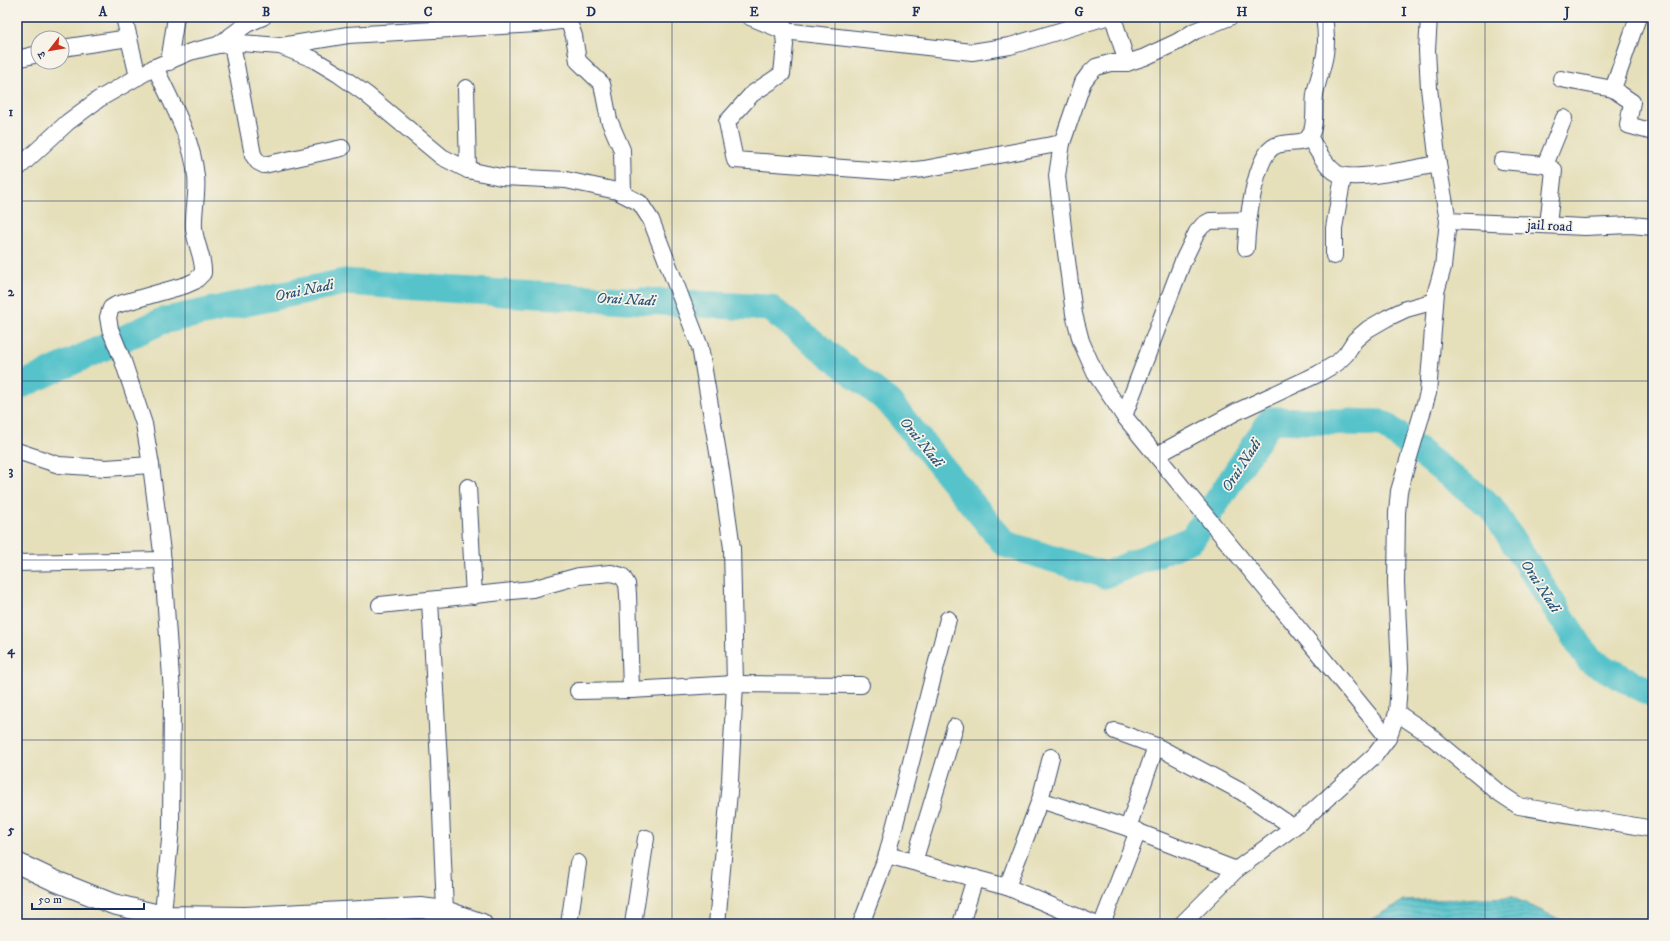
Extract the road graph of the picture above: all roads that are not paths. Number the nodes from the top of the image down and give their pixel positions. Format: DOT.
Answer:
graph roads {
  1 [pos="124,17"];
  2 [pos="176,17"];
  3 [pos="263,17"];
  4 [pos="750,17"];
  5 [pos="1106,17"];
  6 [pos="1113,17"];
  7 [pos="1230,17"];
  8 [pos="1324,17"];
  9 [pos="1429,17"];
  10 [pos="1638,17"];
  11 [pos="537,20"];
  12 [pos="783,24"];
  13 [pos="129,38"];
  14 [pos="225,45"];
  15 [pos="280,46"];
  16 [pos="70,47"];
  17 [pos="30,56"];
  18 [pos="17,59"];
  19 [pos="1127,63"];
  20 [pos="162,64"];
  21 [pos="138,77"];
  22 [pos="1561,79"];
  23 [pos="466,88"];
  24 [pos="1613,89"];
  25 [pos="1564,118"];
  26 [pos="1653,132"];
  27 [pos="1309,137"];
  28 [pos="1062,143"];
  29 [pos="342,148"];
  30 [pos="1502,161"];
  31 [pos="1438,164"];
  32 [pos="1545,165"];
  33 [pos="17,169"];
  34 [pos="468,170"];
  35 [pos="1343,177"];
  36 [pos="623,194"];
  37 [pos="1248,220"];
  38 [pos="1448,220"];
  39 [pos="1548,225"];
  40 [pos="1653,228"];
  41 [pos="1246,248"];
  42 [pos="1334,256"];
  43 [pos="1435,301"];
  44 [pos="1124,416"];
  45 [pos="17,451"];
  46 [pos="1157,456"];
  47 [pos="151,465"];
  48 [pos="468,487"];
  49 [pos="163,560"];
  50 [pos="17,563"];
  51 [pos="474,596"];
  52 [pos="430,600"];
  53 [pos="380,605"];
  54 [pos="948,619"];
  55 [pos="735,684"];
  56 [pos="860,685"];
  57 [pos="631,690"];
  58 [pos="578,691"];
  59 [pos="1397,713"];
  60 [pos="955,727"];
  61 [pos="1115,731"];
  62 [pos="1388,738"];
  63 [pos="1156,746"];
  64 [pos="1051,757"];
  65 [pos="1040,800"];
  66 [pos="1293,827"];
  67 [pos="1653,829"];
  68 [pos="1133,830"];
  69 [pos="646,838"];
  70 [pos="887,855"];
  71 [pos="914,862"];
  72 [pos="17,863"];
  73 [pos="578,863"];
  74 [pos="1236,870"];
  75 [pos="974,878"];
  76 [pos="1007,887"];
  77 [pos="444,911"];
  78 [pos="163,920"];
  79 [pos="1072,920"];
  80 [pos="482,924"];
  81 [pos="569,924"];
  82 [pos="633,924"];
  83 [pos="717,924"];
  84 [pos="861,924"];
  85 [pos="961,924"];
  86 [pos="1095,924"];
  87 [pos="1102,924"];
  88 [pos="1182,924"];
  1 -- 13 [label="street"];
  2 -- 20 [label="street"];
  3 -- 14 [label="street"];
  4 -- 12 [label="street"];
  5 -- 12 [label="street"];
  6 -- 19 [label="street"];
  7 -- 19 [label="street"];
  8 -- 27 [label="street"];
  9 -- 31 [label="street"];
  10 -- 24 [label="street"];
  11 -- 15 [label="street"];
  11 -- 36 [label="street"];
  12 -- 28 [label="street"];
  13 -- 16 [label="street"];
  13 -- 21 [label="street"];
  14 -- 15 [label="street"];
  14 -- 20 [label="street"];
  14 -- 29 [label="street"];
  15 -- 34 [label="street"];
  17 -- 18 [label="street"];
  19 -- 28 [label="street"];
  20 -- 21 [label="street"];
  20 -- 47 [label="street"];
  21 -- 33 [label="street"];
  22 -- 24 [label="street"];
  23 -- 34 [label="street"];
  24 -- 26 [label="street"];
  25 -- 32 [label="street"];
  27 -- 35 [label="street"];
  27 -- 37 [label="street"];
  28 -- 44 [label="street"];
  30 -- 32 [label="street"];
  31 -- 35 [label="street"];
  31 -- 38 [label="street"];
  32 -- 39 [label="street"];
  34 -- 36 [label="street"];
  35 -- 42 [label="street"];
  36 -- 55 [label="street"];
  37 -- 41 [label="street"];
  37 -- 44 [label="street"];
  38 -- 39 [label="street, jail road"];
  38 -- 43 [label="street"];
  39 -- 40 [label="street, jail road"];
  43 -- 46 [label="street"];
  43 -- 59 [label="street"];
  44 -- 46 [label="street"];
  45 -- 47 [label="street"];
  46 -- 62 [label="street"];
  47 -- 49 [label="street"];
  48 -- 51 [label="street"];
  49 -- 50 [label="street"];
  49 -- 78 [label="street"];
  51 -- 52 [label="street"];
  51 -- 57 [label="street"];
  52 -- 53 [label="street"];
  52 -- 77 [label="street"];
  54 -- 70 [label="street"];
  55 -- 56 [label="street"];
  55 -- 57 [label="street"];
  55 -- 83 [label="street"];
  57 -- 58 [label="street"];
  59 -- 62 [label="street"];
  59 -- 67 [label="street"];
  60 -- 71 [label="street"];
  61 -- 63 [label="street"];
  62 -- 66 [label="street"];
  63 -- 66 [label="street"];
  63 -- 68 [label="street"];
  64 -- 65 [label="street"];
  65 -- 68 [label="street"];
  65 -- 76 [label="street"];
  66 -- 74 [label="street"];
  68 -- 74 [label="street"];
  68 -- 87 [label="street"];
  69 -- 82 [label="street"];
  70 -- 71 [label="street"];
  70 -- 84 [label="street"];
  71 -- 75 [label="street"];
  72 -- 78 [label="street"];
  73 -- 81 [label="street"];
  74 -- 88 [label="street"];
  75 -- 76 [label="street"];
  75 -- 85 [label="street"];
  76 -- 79 [label="street"];
  77 -- 78 [label="street"];
  77 -- 80 [label="street"];
  79 -- 86 [label="street"];
}
